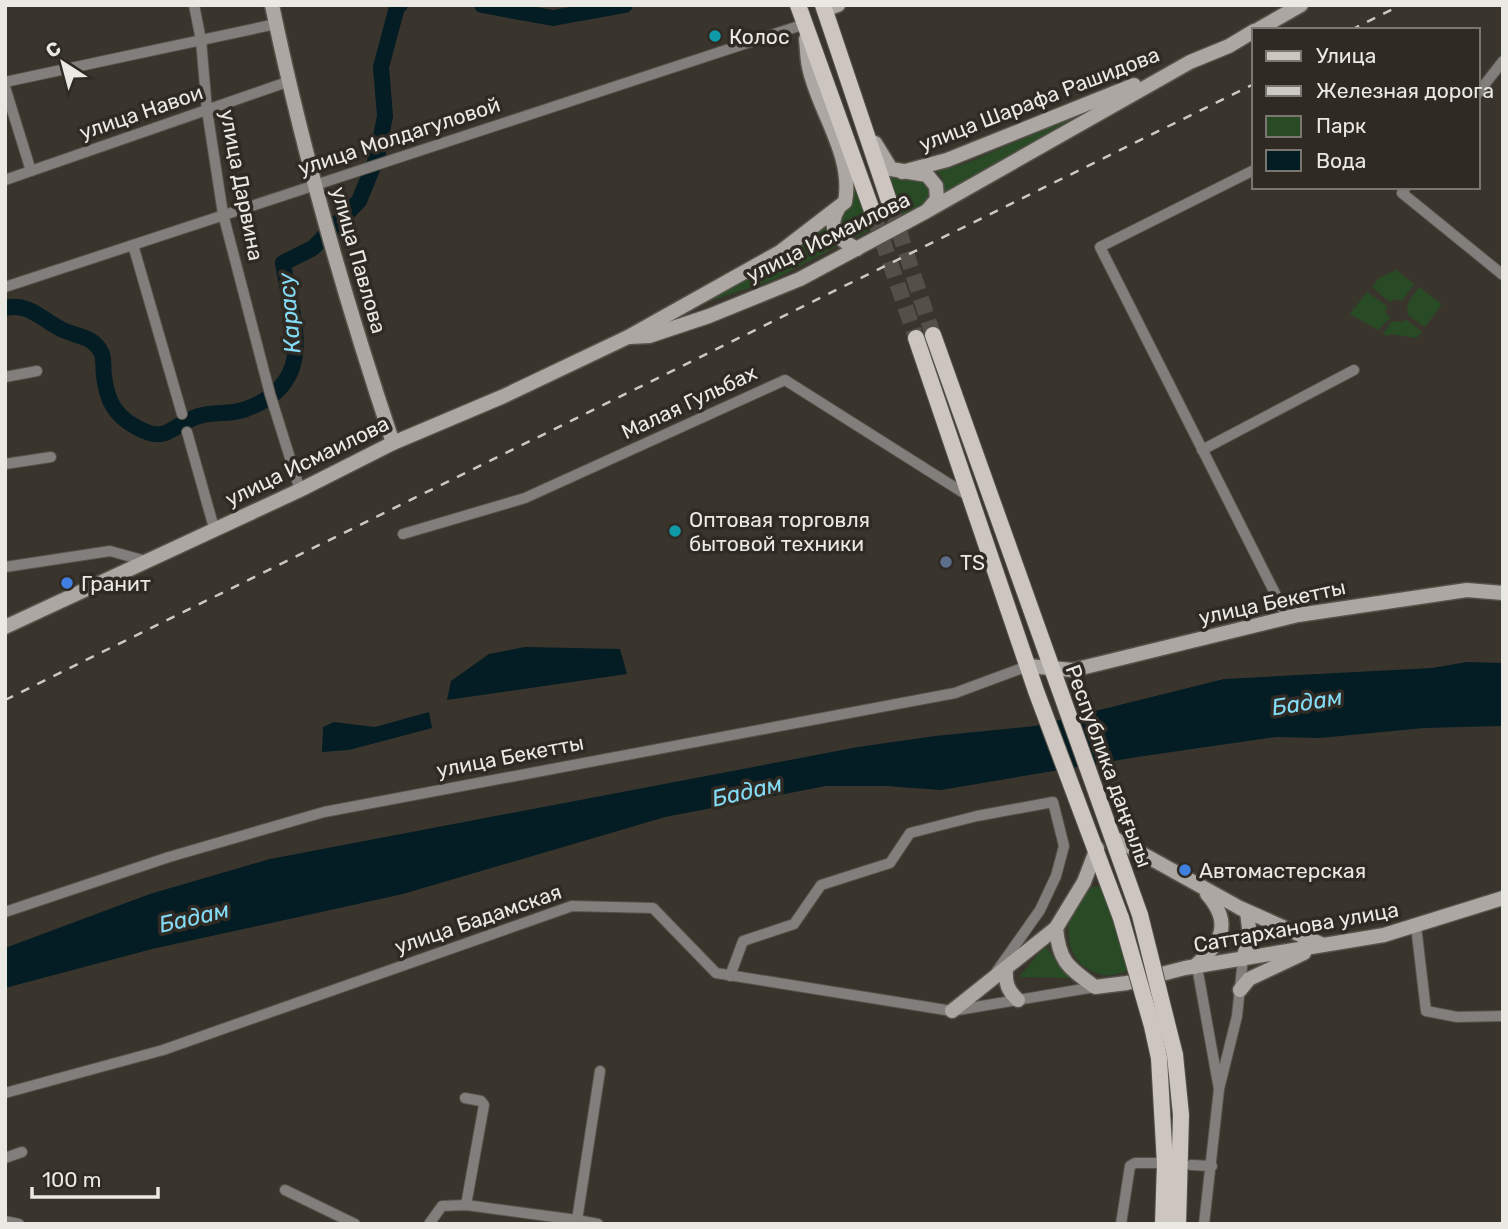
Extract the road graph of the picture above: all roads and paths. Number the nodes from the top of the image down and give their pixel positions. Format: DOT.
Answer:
graph roads {
  1 [pos="194,5"];
  2 [pos="272,5"];
  3 [pos="798,5"];
  4 [pos="1301,5"];
  5 [pos="828,10"];
  6 [pos="276,24"];
  7 [pos="805,24"];
  8 [pos="1261,28"];
  9 [pos="1252,33"];
  10 [pos="201,40"];
  11 [pos="1503,61"];
  12 [pos="1190,62"];
  13 [pos="290,81"];
  14 [pos="5,85"];
  15 [pos="1480,90"];
  16 [pos="207,110"];
  17 [pos="30,171"];
  18 [pos="1252,171"];
  19 [pos="902,173"];
  20 [pos="5,180"];
  21 [pos="316,185"];
  22 [pos="1404,189"];
  23 [pos="891,207"];
  24 [pos="838,209"];
  25 [pos="927,211"];
  26 [pos="223,215"];
  27 [pos="874,216"];
  28 [pos="133,245"];
  29 [pos="857,248"];
  30 [pos="1503,275"];
  31 [pos="5,287"];
  32 [pos="933,335"];
  33 [pos="628,337"];
  34 [pos="916,338"];
  35 [pos="1353,370"];
  36 [pos="37,372"];
  37 [pos="5,377"];
  38 [pos="182,414"];
  39 [pos="187,432"];
  40 [pos="393,443"];
  41 [pos="1202,450"];
  42 [pos="51,457"];
  43 [pos="5,464"];
  44 [pos="300,490"];
  45 [pos="971,497"];
  46 [pos="215,528"];
  47 [pos="403,534"];
  48 [pos="146,561"];
  49 [pos="5,567"];
  50 [pos="1503,593"];
  51 [pos="1287,617"];
  52 [pos="5,627"];
  53 [pos="1052,669"];
  54 [pos="1029,671"];
  55 [pos="1114,838"];
  56 [pos="1097,848"];
  57 [pos="1108,878"];
  58 [pos="1084,882"];
  59 [pos="1202,887"];
  60 [pos="1503,898"];
  61 [pos="5,912"];
  62 [pos="1247,912"];
  63 [pos="1416,926"];
  64 [pos="1056,928"];
  65 [pos="1320,946"];
  66 [pos="1243,959"];
  67 [pos="1195,967"];
  68 [pos="1006,968"];
  69 [pos="730,976"];
  70 [pos="991,980"];
  71 [pos="1095,987"];
  72 [pos="1240,990"];
  73 [pos="1017,1000"];
  74 [pos="952,1011"];
  75 [pos="1503,1016"];
  76 [pos="1209,1039"];
  77 [pos="1231,1039"];
  78 [pos="1167,1057"];
  79 [pos="600,1070"];
  80 [pos="1219,1088"];
  81 [pos="5,1093"];
  82 [pos="466,1098"];
  83 [pos="22,1152"];
  84 [pos="5,1158"];
  85 [pos="1157,1163"];
  86 [pos="1191,1165"];
  87 [pos="1212,1166"];
  88 [pos="285,1190"];
  89 [pos="466,1205"];
  90 [pos="577,1220"];
  91 [pos="5,1221"];
  92 [pos="19,1224"];
  93 [pos="355,1224"];
  94 [pos="429,1224"];
  95 [pos="598,1224"];
  96 [pos="1121,1224"];
  97 [pos="1163,1224"];
  98 [pos="1178,1224"];
  99 [pos="1204,1224"];
  1 -- 10 [label="street, улица Дарвина"];
  2 -- 6 [label="main road, улица Павлова"];
  3 -- 7 [label="main road"];
  4 -- 8 [label="main road, улица Шарафа Рашидова"];
  5 -- 19 [label="main road"];
  5 -- 23 [label="main road"];
  6 -- 10 [label="street"];
  6 -- 13 [label="main road, улица Павлова"];
  7 -- 21 [label="street, улица Молдагуловой"];
  7 -- 24 [label="main road, улица Исмаилова"];
  7 -- 27 [label="main road"];
  9 -- 12 [label="main road, улица Шарафа Рашидова"];
  10 -- 14 [label="street"];
  10 -- 16 [label="street, улица Дарвина"];
  11 -- 15 [label="street"];
  12 -- 19 [label="main road, улица Шарафа Рашидова"];
  12 -- 25 [label="main road, улица Шарафа Рашидова"];
  13 -- 16 [label="street, улица Навои"];
  13 -- 21 [label="main road, улица Павлова"];
  14 -- 17 [label="street"];
  16 -- 17 [label="street, улица Навои"];
  16 -- 26 [label="street, улица Дарвина"];
  17 -- 20 [label="street, улица Навои"];
  18 -- 41 [label="street"];
  19 -- 25 [label="main road"];
  21 -- 26 [label="street, улица Молдагуловой"];
  21 -- 40 [label="main road, улица Павлова"];
  22 -- 30 [label="street"];
  24 -- 29 [label="main road"];
  24 -- 33 [label="main road, улица Исмаилова"];
  25 -- 29 [label="main road, улица Исмаилова"];
  26 -- 28 [label="street, улица Молдагуловой"];
  26 -- 44 [label="street, улица Дарвина"];
  28 -- 31 [label="street, улица Молдагуловой"];
  28 -- 38 [label="street"];
  29 -- 33 [label="main road, улица Исмаилова"];
  32 -- 53 [label="main road, Республика даңғылы"];
  33 -- 40 [label="main road, улица Исмаилова"];
  34 -- 45 [label="main road, Республика даңғылы"];
  35 -- 41 [label="street"];
  36 -- 37 [label="street"];
  39 -- 46 [label="street"];
  40 -- 44 [label="main road, улица Исмаилова"];
  41 -- 51 [label="street"];
  42 -- 43 [label="street"];
  44 -- 46 [label="main road, улица Исмаилова"];
  45 -- 47 [label="street, Малая Гульбах"];
  45 -- 54 [label="main road, Республика даңғылы"];
  46 -- 48 [label="main road, улица Исмаилова"];
  48 -- 49 [label="street"];
  48 -- 52 [label="main road, улица Исмаилова"];
  50 -- 51 [label="main road, улица Бекетты"];
  51 -- 53 [label="main road, улица Бекетты"];
  53 -- 54 [label="main road, улица Бекетты"];
  53 -- 55 [label="main road, Республика даңғылы"];
  54 -- 56 [label="main road, Республика даңғылы"];
  54 -- 61 [label="street, улица Бекетты"];
  55 -- 59 [label="main road"];
  55 -- 78 [label="main road, Республика даңғылы, bridge"];
  56 -- 57 [label="main road, Республика даңғылы"];
  56 -- 58 [label="main road"];
  57 -- 58 [label="main road"];
  57 -- 78 [label="main road, Республика даңғылы, bridge"];
  58 -- 64 [label="main road"];
  59 -- 62 [label="main road"];
  59 -- 67 [label="main road"];
  60 -- 63 [label="main road, Саттарханова улица"];
  62 -- 65 [label="main road"];
  62 -- 66 [label="main road"];
  63 -- 65 [label="main road, Саттарханова улица"];
  63 -- 75 [label="street"];
  64 -- 68 [label="main road"];
  64 -- 71 [label="main road"];
  65 -- 66 [label="main road, Саттарханова улица"];
  65 -- 72 [label="main road"];
  66 -- 67 [label="main road, Саттарханова улица"];
  66 -- 72 [label="street"];
  67 -- 71 [label="main road, Саттарханова улица"];
  67 -- 76 [label="street"];
  68 -- 70 [label="main road"];
  68 -- 73 [label="main road"];
  69 -- 70 [label="street"];
  69 -- 74 [label="street, улица Бадамская"];
  69 -- 81 [label="street, улица Бадамская"];
  70 -- 74 [label="main road"];
  71 -- 73 [label="street, улица Бадамская"];
  72 -- 77 [label="street"];
  73 -- 74 [label="street, улица Бадамская"];
  76 -- 77 [label="street"];
  76 -- 80 [label="street"];
  77 -- 80 [label="street"];
  78 -- 97 [label="main road, Республика даңғылы"];
  78 -- 98 [label="main road, Республика даңғылы"];
  79 -- 90 [label="street"];
  80 -- 87 [label="street"];
  82 -- 89 [label="street"];
  83 -- 84 [label="street"];
  85 -- 96 [label="street"];
  86 -- 87 [label="street"];
  87 -- 99 [label="street"];
  88 -- 93 [label="street"];
  89 -- 90 [label="street"];
  89 -- 94 [label="street"];
  90 -- 95 [label="street"];
  91 -- 92 [label="street"];
}
